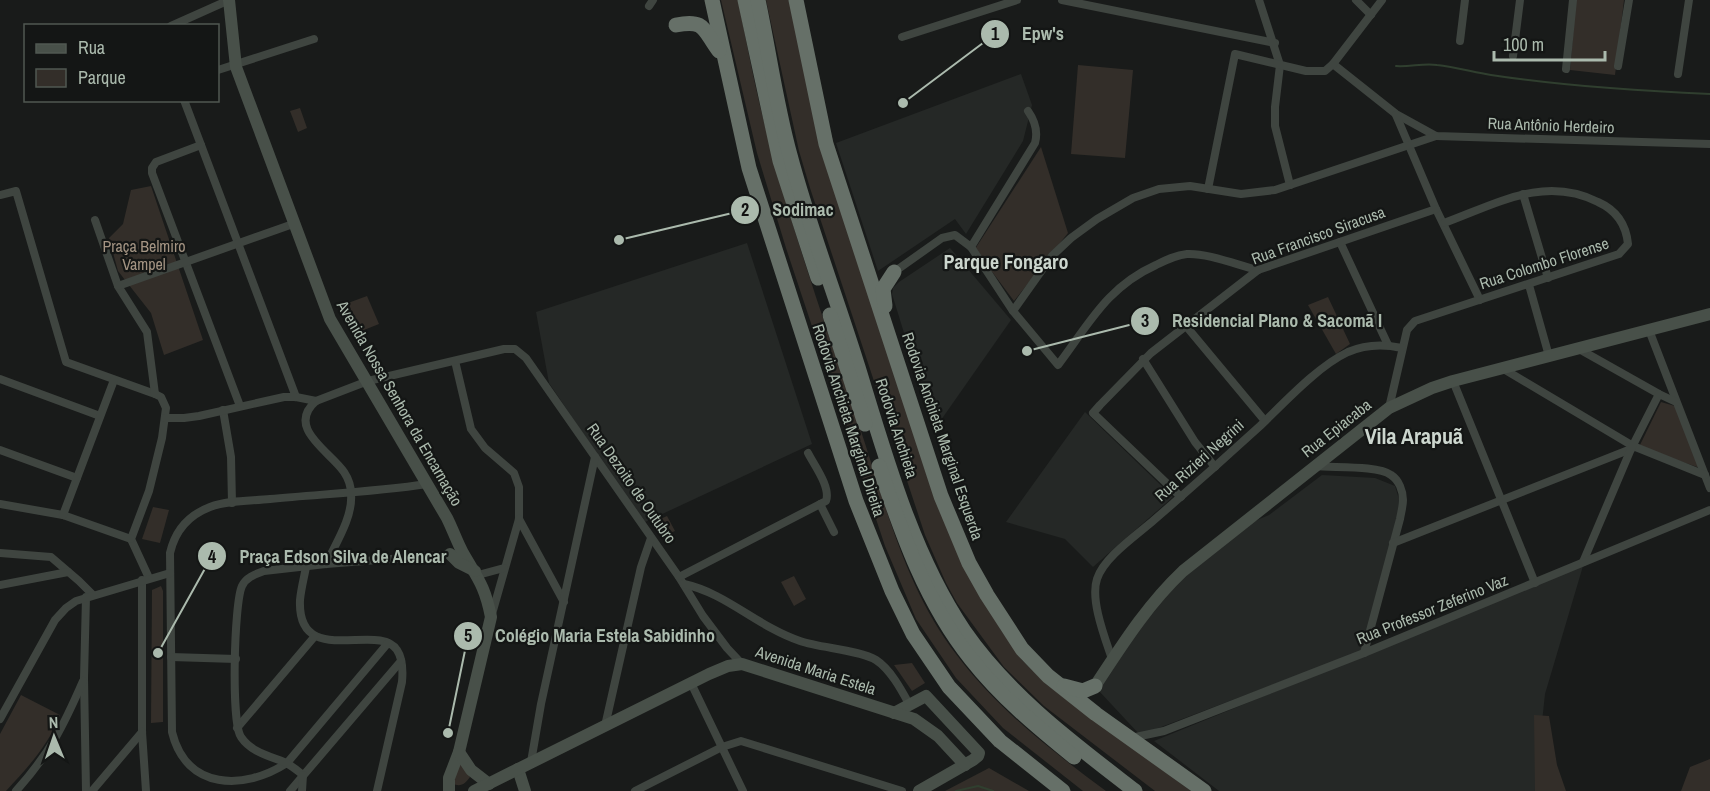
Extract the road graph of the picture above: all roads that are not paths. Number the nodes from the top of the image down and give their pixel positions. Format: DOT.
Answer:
graph roads {
  1 [pos="229,0"];
  2 [pos="712,0"];
  3 [pos="745,0"];
  4 [pos="759,0"];
  5 [pos="796,0"];
  6 [pos="1017,0"];
  7 [pos="1062,0"];
  8 [pos="1259,0"];
  9 [pos="1356,0"];
  10 [pos="1382,0"];
  11 [pos="1465,0"];
  12 [pos="1520,0"];
  13 [pos="1573,0"];
  14 [pos="1629,0"];
  15 [pos="1689,0"];
  16 [pos="1003,2"];
  17 [pos="1371,15"];
  18 [pos="175,24"];
  19 [pos="676,25"];
  20 [pos="902,37"];
  21 [pos="314,39"];
  22 [pos="1460,41"];
  23 [pos="1275,43"];
  24 [pos="1513,56"];
  25 [pos="724,58"];
  26 [pos="235,64"];
  27 [pos="1333,64"];
  28 [pos="1281,65"];
  29 [pos="1618,66"];
  30 [pos="1566,69"];
  31 [pos="219,70"];
  32 [pos="1678,74"];
  33 [pos="185,102"];
  34 [pos="1028,111"];
  35 [pos="1396,114"];
  36 [pos="1436,136"];
  37 [pos="1710,144"];
  38 [pos="201,145"];
  39 [pos="1408,146"];
  40 [pos="1290,185"];
  41 [pos="1208,189"];
  42 [pos="0,195"];
  43 [pos="1523,195"];
  44 [pos="1436,209"];
  45 [pos="95,220"];
  46 [pos="1444,223"];
  47 [pos="293,224"];
  48 [pos="1340,242"];
  49 [pos="239,244"];
  50 [pos="971,247"];
  51 [pos="862,255"];
  52 [pos="186,264"];
  53 [pos="1258,270"];
  54 [pos="894,272"];
  55 [pos="1548,278"];
  56 [pos="1528,285"];
  57 [pos="118,286"];
  58 [pos="1480,300"];
  59 [pos="1013,311"];
  60 [pos="1710,314"];
  61 [pos="1186,326"];
  62 [pos="1649,330"];
  63 [pos="891,342"];
  64 [pos="1388,345"];
  65 [pos="1402,348"];
  66 [pos="1579,349"];
  67 [pos="1549,356"];
  68 [pos="1143,359"];
  69 [pos="455,361"];
  70 [pos="1502,368"];
  71 [pos="0,379"];
  72 [pos="114,380"];
  73 [pos="368,381"];
  74 [pos="1453,381"];
  75 [pos="155,394"];
  76 [pos="1659,394"];
  77 [pos="296,396"];
  78 [pos="316,401"];
  79 [pos="1676,402"];
  80 [pos="240,406"];
  81 [pos="1389,408"];
  82 [pos="223,410"];
  83 [pos="100,416"];
  84 [pos="165,418"];
  85 [pos="1265,421"];
  86 [pos="1632,447"];
  87 [pos="0,450"];
  88 [pos="808,453"];
  89 [pos="595,457"];
  90 [pos="1313,466"];
  91 [pos="1215,467"];
  92 [pos="1705,475"];
  93 [pos="77,478"];
  94 [pos="427,484"];
  95 [pos="1710,488"];
  96 [pos="351,493"];
  97 [pos="1181,497"];
  98 [pos="1501,500"];
  99 [pos="232,503"];
  100 [pos="0,504"];
  101 [pos="820,504"];
  102 [pos="1710,510"];
  103 [pos="63,515"];
  104 [pos="519,519"];
  105 [pos="834,532"];
  106 [pos="455,535"];
  107 [pos="651,538"];
  108 [pos="130,539"];
  109 [pos="1393,543"];
  110 [pos="0,553"];
  111 [pos="464,553"];
  112 [pos="449,554"];
  113 [pos="1583,562"];
  114 [pos="327,564"];
  115 [pos="306,567"];
  116 [pos="504,568"];
  117 [pos="68,572"];
  118 [pos="170,573"];
  119 [pos="477,573"];
  120 [pos="146,579"];
  121 [pos="681,581"];
  122 [pos="1534,583"];
  123 [pos="0,585"];
  124 [pos="89,596"];
  125 [pos="564,602"];
  126 [pos="491,617"];
  127 [pos="315,636"];
  128 [pos="388,643"];
  129 [pos="727,648"];
  130 [pos="1364,653"];
  131 [pos="171,657"];
  132 [pos="236,659"];
  133 [pos="1112,659"];
  134 [pos="401,661"];
  135 [pos="742,664"];
  136 [pos="721,669"];
  137 [pos="84,678"];
  138 [pos="691,683"];
  139 [pos="1061,686"];
  140 [pos="1095,686"];
  141 [pos="909,704"];
  142 [pos="894,713"];
  143 [pos="1096,714"];
  144 [pos="68,715"];
  145 [pos="85,715"];
  146 [pos="0,719"];
  147 [pos="605,726"];
  148 [pos="237,728"];
  149 [pos="1164,731"];
  150 [pos="142,732"];
  151 [pos="1131,738"];
  152 [pos="722,747"];
  153 [pos="1146,749"];
  154 [pos="459,752"];
  155 [pos="531,762"];
  156 [pos="287,763"];
  157 [pos="965,765"];
  158 [pos="518,770"];
  159 [pos="303,775"];
  160 [pos="489,784"];
  161 [pos="16,791"];
  162 [pos="86,791"];
  163 [pos="92,791"];
  164 [pos="147,791"];
  165 [pos="290,791"];
  166 [pos="302,791"];
  167 [pos="377,791"];
  168 [pos="449,791"];
  169 [pos="474,791"];
  170 [pos="525,791"];
  171 [pos="635,791"];
  172 [pos="743,791"];
  173 [pos="902,791"];
  174 [pos="919,791"];
  175 [pos="1063,791"];
  176 [pos="1118,791"];
  177 [pos="1135,791"];
  178 [pos="1204,791"];
  1 -- 18 [label="street"];
  1 -- 26 [label="street, Avenida Nossa Senhora da Encarnação"];
  2 -- 25 [label="highway, Rodovia Anchieta Marginal Direita"];
  3 -- 176 [label="highway, Rodovia Anchieta"];
  4 -- 177 [label="highway, Rodovia Anchieta"];
  5 -- 51 [label="highway, Rodovia Anchieta Marginal Esquerda"];
  6 -- 16 [label="street"];
  7 -- 23 [label="street"];
  8 -- 23 [label="street"];
  9 -- 17 [label="street"];
  10 -- 17 [label="street"];
  11 -- 22 [label="street"];
  12 -- 24 [label="street"];
  13 -- 30 [label="street"];
  14 -- 29 [label="street"];
  15 -- 32 [label="street"];
  16 -- 20 [label="street"];
  17 -- 27 [label="street"];
  19 -- 25 [label="highway"];
  21 -- 26 [label="street"];
  23 -- 28 [label="street"];
  25 -- 175 [label="highway, Rodovia Anchieta Marginal Direita"];
  26 -- 31 [label="street"];
  26 -- 47 [label="street, Avenida Nossa Senhora da Encarnação"];
  27 -- 28 [label="street"];
  27 -- 35 [label="street, Rua Antônio Herdeiro"];
  28 -- 40 [label="street"];
  28 -- 41 [label="street"];
  33 -- 38 [label="street"];
  34 -- 50 [label="street"];
  35 -- 36 [label="street, Rua Antônio Herdeiro"];
  35 -- 39 [label="street"];
  36 -- 37 [label="street, Rua Antônio Herdeiro"];
  36 -- 39 [label="street"];
  38 -- 49 [label="street"];
  38 -- 52 [label="street"];
  39 -- 40 [label="street"];
  39 -- 44 [label="street"];
  40 -- 41 [label="street"];
  41 -- 59 [label="street"];
  42 -- 72 [label="street"];
  43 -- 46 [label="street, Rua Colombo Florense"];
  43 -- 55 [label="street"];
  43 -- 55 [label="street, Rua Colombo Florense"];
  44 -- 46 [label="street"];
  44 -- 48 [label="street, Rua Francisco Siracusa"];
  45 -- 57 [label="street"];
  46 -- 58 [label="street"];
  47 -- 49 [label="street"];
  47 -- 73 [label="street, Avenida Nossa Senhora da Encarnação"];
  48 -- 53 [label="street, Rua Francisco Siracusa"];
  48 -- 64 [label="street"];
  49 -- 52 [label="street"];
  49 -- 77 [label="street"];
  50 -- 54 [label="street"];
  50 -- 59 [label="street"];
  51 -- 54 [label="highway"];
  51 -- 63 [label="highway, Rodovia Anchieta Marginal Esquerda"];
  52 -- 57 [label="street"];
  52 -- 80 [label="street"];
  53 -- 59 [label="street"];
  53 -- 61 [label="street, Rua Francisco Siracusa"];
  54 -- 63 [label="highway"];
  55 -- 56 [label="street, Rua Colombo Florense"];
  56 -- 58 [label="street, Rua Colombo Florense"];
  56 -- 67 [label="street"];
  57 -- 75 [label="street"];
  58 -- 65 [label="street, Rua Colombo Florense"];
  60 -- 62 [label="street, Rua Epiacaba"];
  61 -- 68 [label="street, Rua Francisco Siracusa"];
  61 -- 85 [label="street"];
  62 -- 66 [label="street, Rua Epiacaba"];
  62 -- 79 [label="street"];
  63 -- 139 [label="highway, Rodovia Anchieta Marginal Esquerda"];
  64 -- 65 [label="street, Rua Rizieri Negrini"];
  64 -- 85 [label="street, Rua Rizieri Negrini"];
  65 -- 81 [label="street, Rua Colombo Florense"];
  66 -- 67 [label="street, Rua Epiacaba"];
  66 -- 76 [label="street"];
  67 -- 70 [label="street, Rua Epiacaba"];
  68 -- 91 [label="street"];
  68 -- 97 [label="street, Rua Francisco Siracusa"];
  69 -- 73 [label="street"];
  69 -- 89 [label="street, Rua Dezoito de Outubro"];
  69 -- 104 [label="street"];
  70 -- 74 [label="street, Rua Epiacaba"];
  70 -- 86 [label="street"];
  71 -- 83 [label="street"];
  72 -- 75 [label="street"];
  72 -- 83 [label="street"];
  73 -- 78 [label="street"];
  73 -- 94 [label="street, Avenida Nossa Senhora da Encarnação"];
  74 -- 81 [label="street, Rua Epiacaba"];
  74 -- 98 [label="street"];
  75 -- 84 [label="street"];
  76 -- 79 [label="street"];
  76 -- 86 [label="street"];
  77 -- 78 [label="street"];
  77 -- 80 [label="street"];
  78 -- 96 [label="street"];
  79 -- 92 [label="street"];
  80 -- 82 [label="street"];
  81 -- 90 [label="street, Rua Epiacaba"];
  82 -- 84 [label="street"];
  82 -- 99 [label="street"];
  83 -- 93 [label="street"];
  84 -- 108 [label="street"];
  85 -- 91 [label="street, Rua Rizieri Negrini"];
  86 -- 92 [label="street"];
  86 -- 98 [label="street"];
  86 -- 113 [label="street"];
  87 -- 93 [label="street"];
  88 -- 101 [label="street"];
  89 -- 107 [label="street, Rua Dezoito de Outubro"];
  89 -- 125 [label="street"];
  90 -- 109 [label="street"];
  90 -- 133 [label="street, Rua Epiacaba"];
  91 -- 97 [label="street, Rua Rizieri Negrini"];
  92 -- 95 [label="street"];
  93 -- 103 [label="street"];
  94 -- 96 [label="street"];
  94 -- 106 [label="street, Avenida Nossa Senhora da Encarnação"];
  96 -- 99 [label="street"];
  96 -- 114 [label="street"];
  97 -- 133 [label="street, Rua Rizieri Negrini"];
  98 -- 109 [label="street"];
  98 -- 122 [label="street"];
  99 -- 118 [label="street"];
  100 -- 103 [label="street"];
  101 -- 105 [label="street"];
  101 -- 121 [label="street"];
  102 -- 113 [label="street, Rua Professor Zeferino Vaz"];
  103 -- 108 [label="street"];
  104 -- 116 [label="street"];
  104 -- 125 [label="street"];
  106 -- 111 [label="street, Avenida Nossa Senhora da Encarnação"];
  106 -- 112 [label="street"];
  107 -- 121 [label="street, Rua Dezoito de Outubro"];
  107 -- 147 [label="street"];
  108 -- 120 [label="street"];
  109 -- 130 [label="street"];
  110 -- 117 [label="street"];
  111 -- 112 [label="street"];
  111 -- 119 [label="street, Avenida Nossa Senhora da Encarnação"];
  112 -- 114 [label="street"];
  112 -- 119 [label="street"];
  113 -- 122 [label="street, Rua Professor Zeferino Vaz"];
  114 -- 115 [label="street"];
  115 -- 127 [label="street"];
  115 -- 132 [label="street"];
  116 -- 119 [label="street"];
  116 -- 126 [label="street"];
  117 -- 123 [label="street"];
  117 -- 124 [label="street"];
  118 -- 120 [label="street"];
  118 -- 131 [label="street"];
  119 -- 126 [label="street, Avenida Nossa Senhora da Encarnação"];
  120 -- 124 [label="street"];
  120 -- 150 [label="street"];
  121 -- 129 [label="street, Rua Dezoito de Outubro"];
  121 -- 141 [label="street"];
  122 -- 130 [label="street, Rua Professor Zeferino Vaz"];
  124 -- 137 [label="street"];
  124 -- 146 [label="street"];
  125 -- 155 [label="street"];
  126 -- 154 [label="street, Avenida Nossa Senhora da Encarnação"];
  127 -- 128 [label="street"];
  127 -- 148 [label="street"];
  128 -- 134 [label="street"];
  128 -- 156 [label="street"];
  129 -- 135 [label="street, Rua Dezoito de Outubro"];
  129 -- 136 [label="street"];
  130 -- 149 [label="street, Rua Professor Zeferino Vaz"];
  131 -- 132 [label="street"];
  131 -- 156 [label="street"];
  132 -- 148 [label="street"];
  133 -- 140 [label="street, Rua Epiacaba"];
  134 -- 159 [label="street"];
  134 -- 167 [label="street"];
  135 -- 136 [label="street, Avenida Maria Estela"];
  135 -- 142 [label="street, Avenida Maria Estela"];
  136 -- 138 [label="street, Avenida Maria Estela"];
  137 -- 144 [label="street"];
  137 -- 145 [label="street"];
  138 -- 147 [label="street, Avenida Maria Estela"];
  138 -- 152 [label="street"];
  139 -- 140 [label="highway"];
  139 -- 143 [label="highway, Rodovia Anchieta Marginal Esquerda"];
  140 -- 143 [label="highway"];
  141 -- 142 [label="street"];
  141 -- 157 [label="street"];
  142 -- 157 [label="street, Avenida Maria Estela"];
  143 -- 151 [label="highway, Rodovia Anchieta Marginal Esquerda"];
  144 -- 145 [label="street"];
  144 -- 161 [label="street"];
  145 -- 162 [label="street"];
  147 -- 155 [label="street, Avenida Maria Estela"];
  148 -- 156 [label="street"];
  149 -- 151 [label="street, Rua Professor Zeferino Vaz"];
  149 -- 153 [label="street, Rua Professor Zeferino Vaz"];
  150 -- 163 [label="street"];
  150 -- 164 [label="street"];
  151 -- 153 [label="highway, Rodovia Anchieta Marginal Esquerda"];
  152 -- 171 [label="street"];
  152 -- 172 [label="street"];
  152 -- 173 [label="street"];
  153 -- 178 [label="highway, Rodovia Anchieta Marginal Esquerda"];
  154 -- 160 [label="street"];
  154 -- 168 [label="street, Avenida Nossa Senhora da Encarnação"];
  155 -- 158 [label="street, Avenida Maria Estela"];
  156 -- 159 [label="street"];
  157 -- 174 [label="street"];
  158 -- 160 [label="street, Avenida Maria Estela"];
  158 -- 170 [label="street"];
  159 -- 165 [label="street"];
  159 -- 166 [label="street"];
  160 -- 169 [label="street, Avenida Maria Estela"];
}
